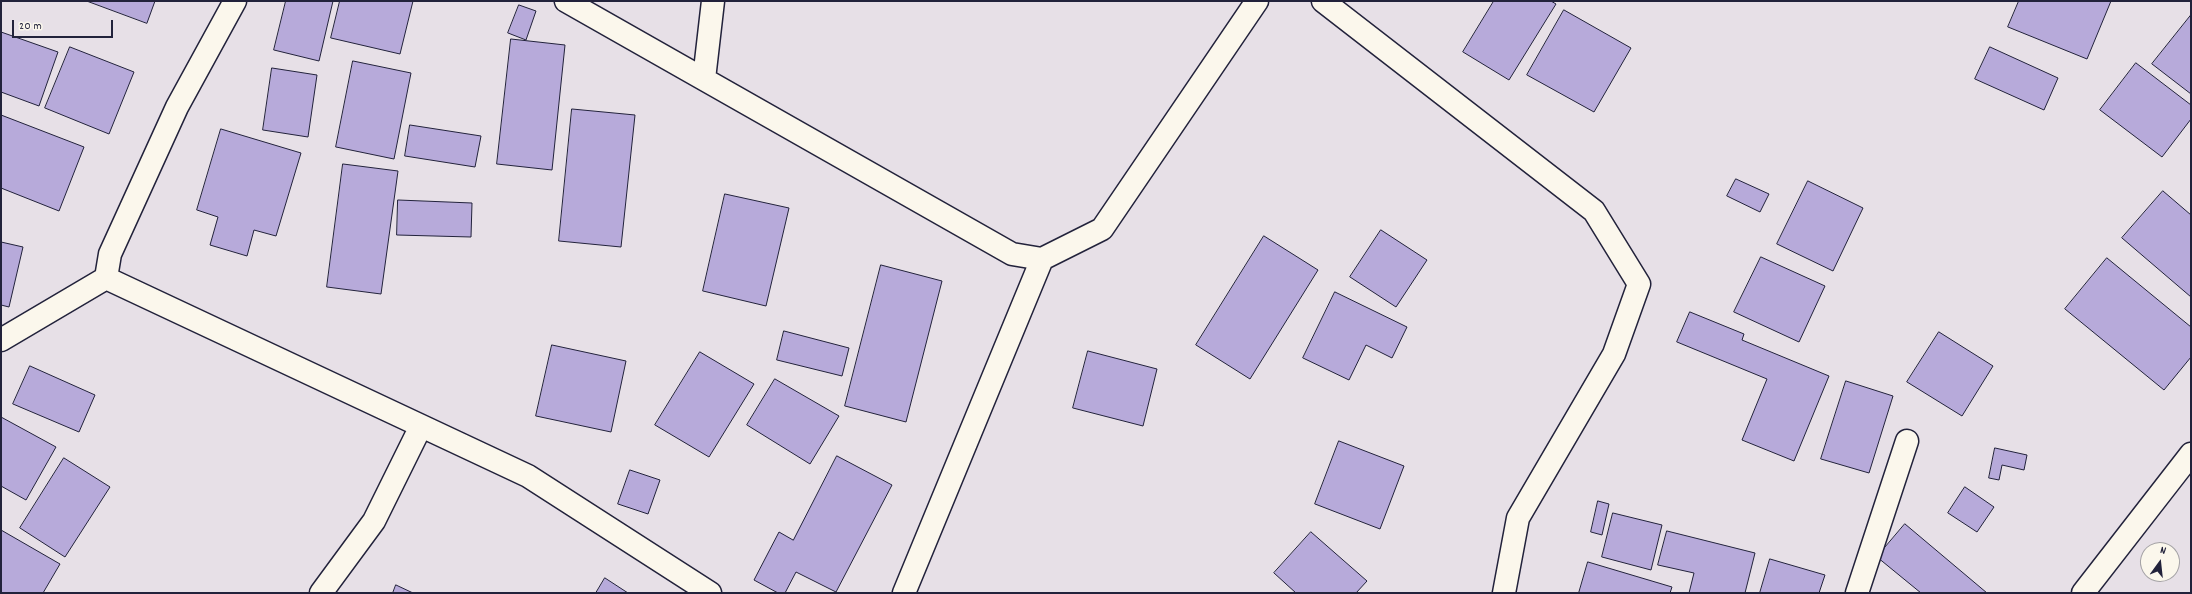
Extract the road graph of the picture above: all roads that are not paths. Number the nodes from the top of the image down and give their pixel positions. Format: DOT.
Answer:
graph roads {
  1 [pos="235,1"];
  2 [pos="566,1"];
  3 [pos="713,1"];
  4 [pos="1257,1"];
  5 [pos="1323,1"];
  6 [pos="704,80"];
  7 [pos="1042,259"];
  8 [pos="106,278"];
  9 [pos="1,340"];
  10 [pos="421,426"];
  11 [pos="1906,441"];
  12 [pos="2191,454"];
  13 [pos="321,593"];
  14 [pos="710,593"];
  15 [pos="904,593"];
  16 [pos="1504,593"];
  17 [pos="1857,593"];
  18 [pos="2083,593"];
  1 -- 8 [label="street"];
  2 -- 6 [label="street"];
  3 -- 6 [label="street"];
  4 -- 7 [label="street"];
  5 -- 16 [label="street"];
  6 -- 7 [label="street"];
  7 -- 15 [label="street"];
  8 -- 9 [label="street"];
  8 -- 10 [label="street"];
  10 -- 13 [label="street"];
  10 -- 14 [label="street"];
  11 -- 17 [label="street"];
  12 -- 18 [label="street"];
}
